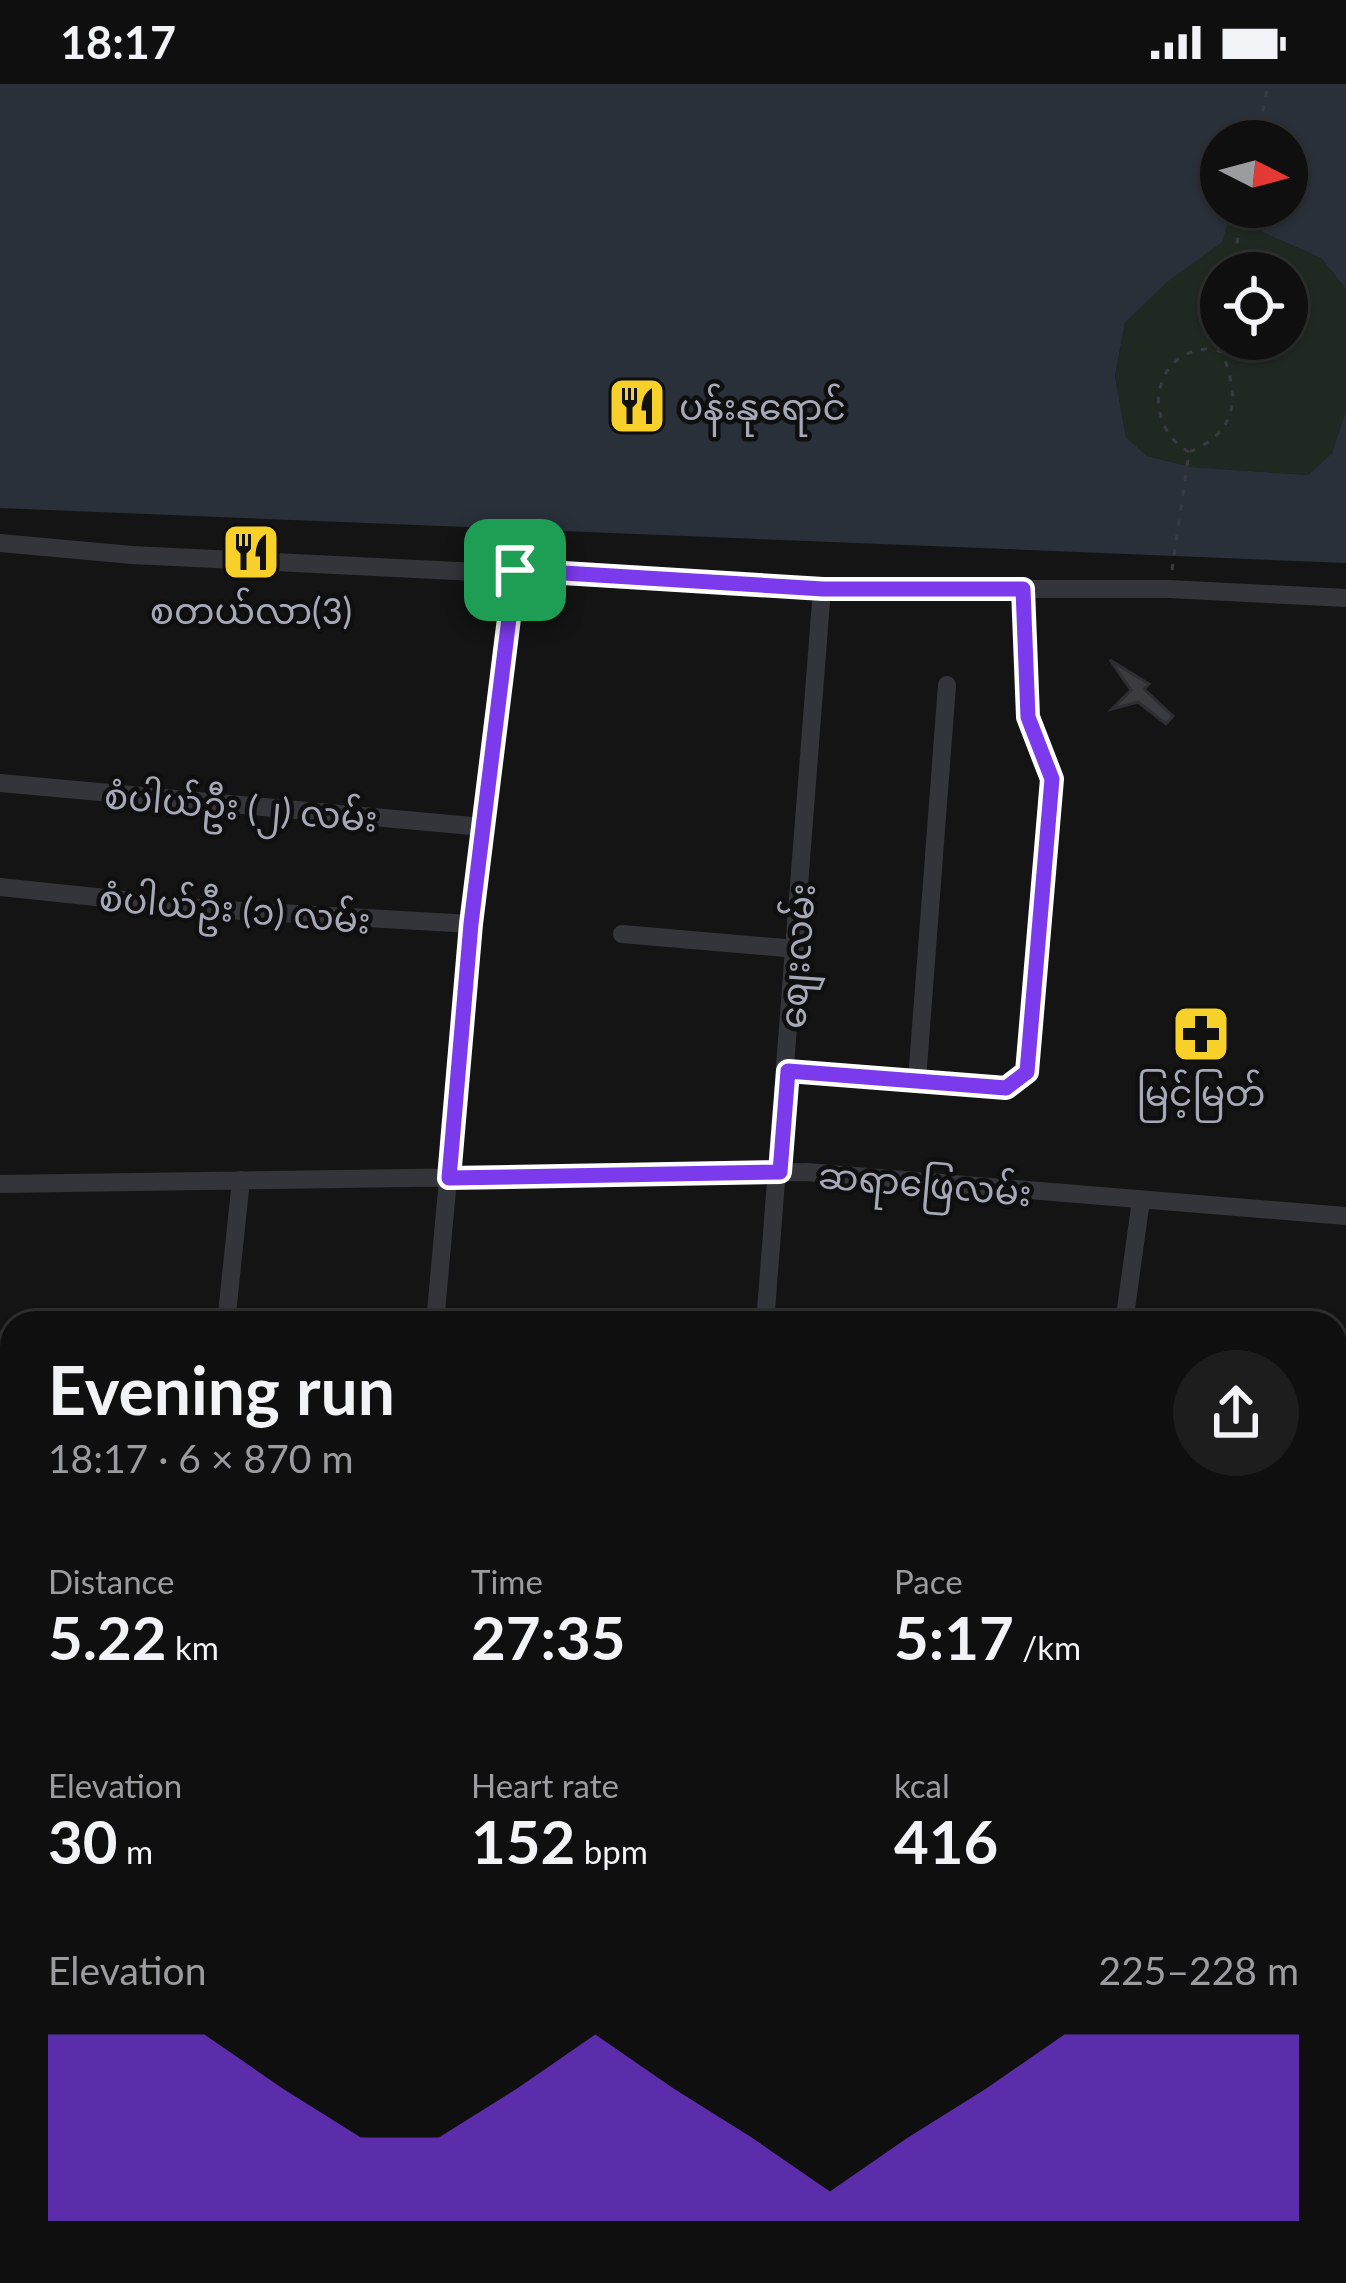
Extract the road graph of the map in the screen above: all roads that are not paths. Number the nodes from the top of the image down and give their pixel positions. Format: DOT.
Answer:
graph roads {
  1 [pos="0,543"];
  2 [pos="515,570"];
  3 [pos="823,589"];
  4 [pos="1023,589"];
  5 [pos="1346,598"];
  6 [pos="947,685"];
  7 [pos="0,783"];
  8 [pos="483,827"];
  9 [pos="0,886"];
  10 [pos="471,924"];
  11 [pos="622,934"];
  12 [pos="796,950"];
  13 [pos="788,1071"];
  14 [pos="916,1081"];
  15 [pos="780,1172"];
  16 [pos="449,1178"];
  17 [pos="242,1180"];
  18 [pos="0,1184"];
  19 [pos="1141,1200"];
  20 [pos="1346,1216"];
  21 [pos="227,1311"];
  22 [pos="436,1311"];
  23 [pos="766,1311"];
  24 [pos="1126,1311"];
  1 -- 2 [label="street"];
  2 -- 3 [label="street"];
  2 -- 8 [label="street"];
  3 -- 4 [label="street"];
  3 -- 12 [label="street, စျေးလမ်း"];
  4 -- 5 [label="street"];
  4 -- 14 [label="street"];
  6 -- 14 [label="street"];
  7 -- 8 [label="street, စံပါယ်ဦး (၂) လမ်း"];
  8 -- 10 [label="street"];
  9 -- 10 [label="street, စံပါယ်ဦး (၁) လမ်း"];
  10 -- 16 [label="street"];
  11 -- 12 [label="street"];
  12 -- 13 [label="street, စျေးလမ်း"];
  13 -- 14 [label="street"];
  13 -- 15 [label="street, စျေးလမ်း"];
  15 -- 16 [label="street, ဆရာဖြေလမ်း"];
  15 -- 19 [label="street, ဆရာဖြေလမ်း"];
  15 -- 23 [label="street, စျေးလမ်း"];
  16 -- 17 [label="street, ဆရာဖြေလမ်း"];
  16 -- 22 [label="street"];
  17 -- 18 [label="street, ဆရာဖြေလမ်း"];
  17 -- 21 [label="street"];
  19 -- 20 [label="street, ဆရာဖြေလမ်း"];
  19 -- 24 [label="street"];
}
